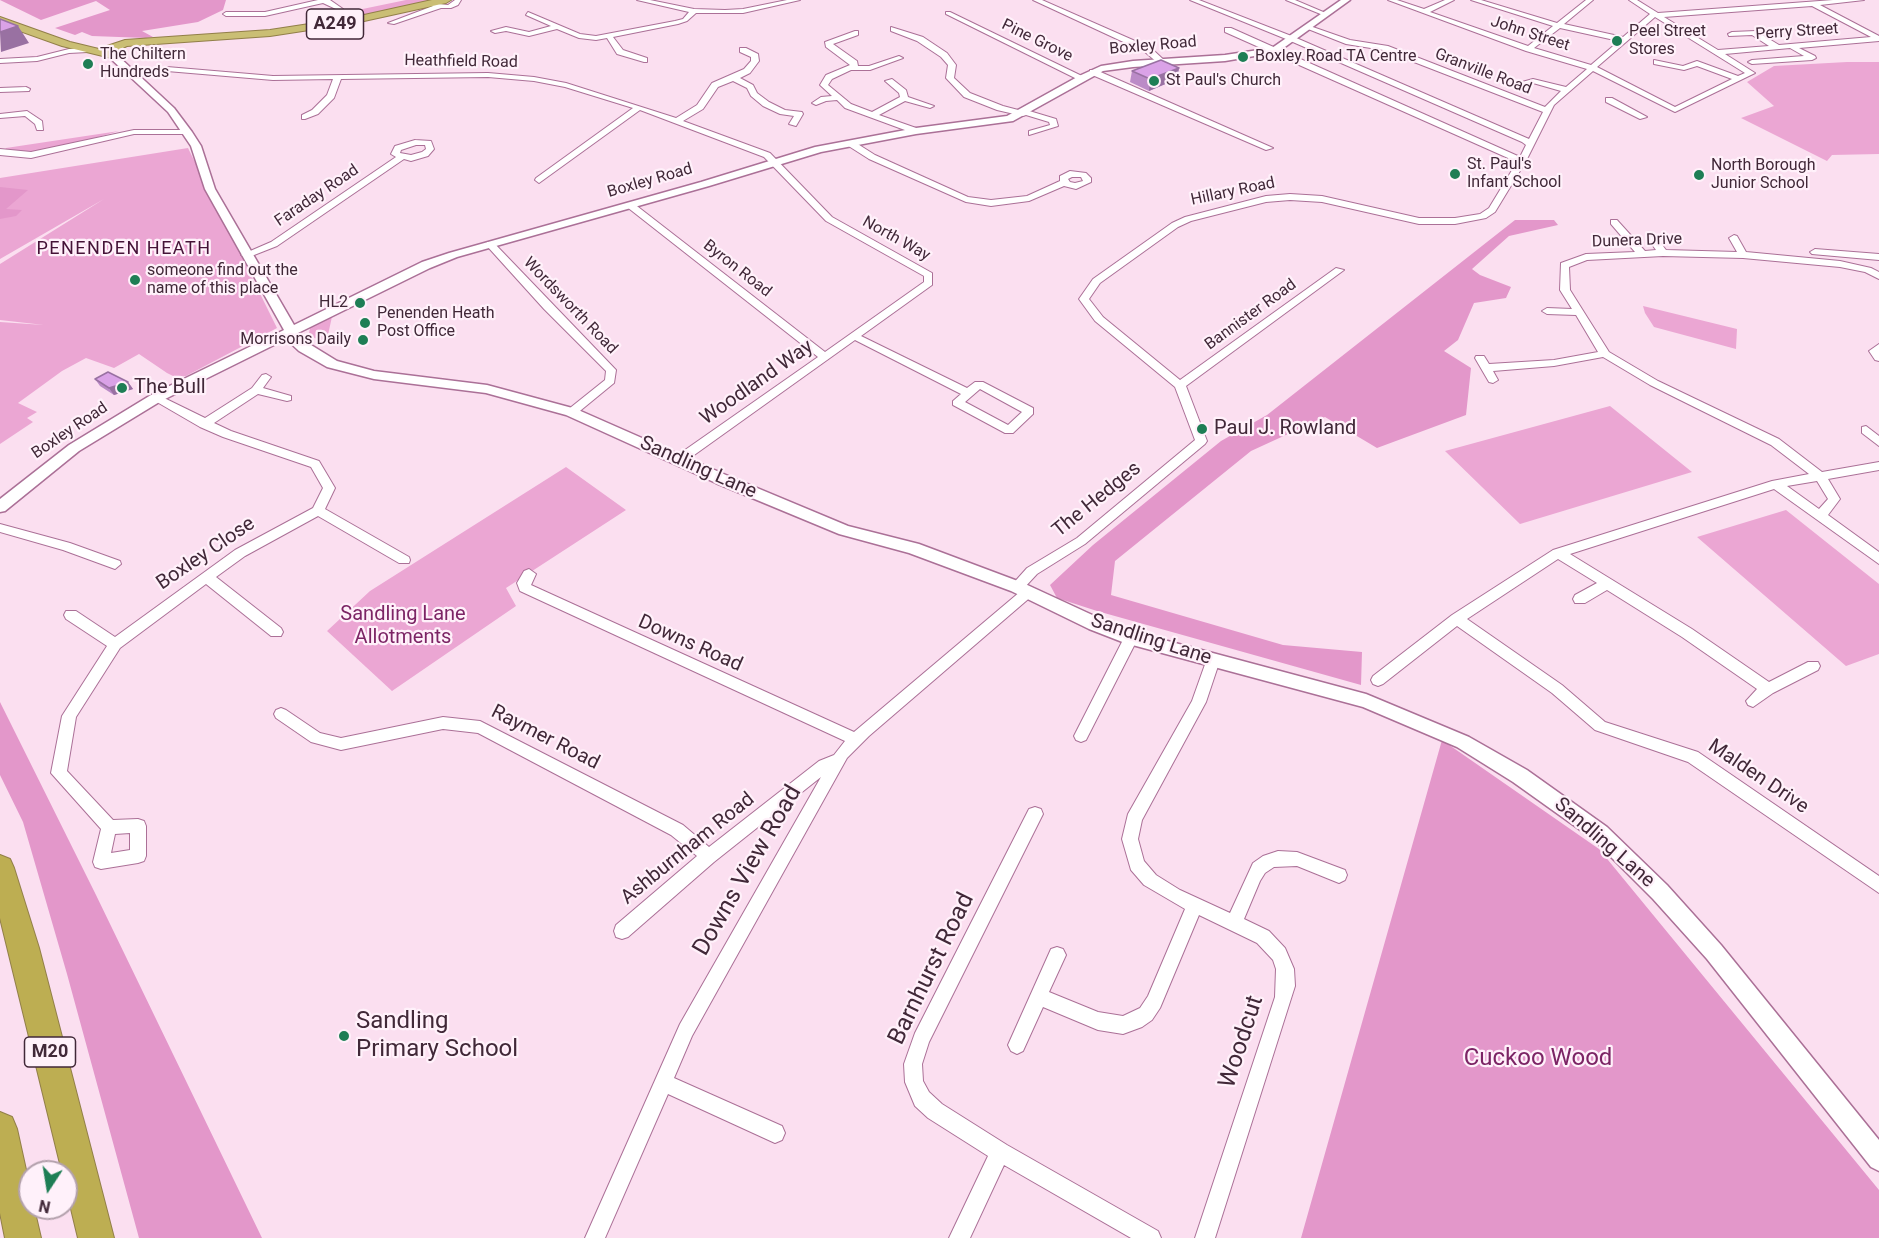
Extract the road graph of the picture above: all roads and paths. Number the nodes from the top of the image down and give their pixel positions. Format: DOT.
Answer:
graph roads {
  1 [pos="325,0"];
  2 [pos="458,0"];
  3 [pos="640,0"];
  4 [pos="797,0"];
  5 [pos="1036,0"];
  6 [pos="1193,0"];
  7 [pos="1289,0"];
  8 [pos="1346,0"];
  9 [pos="1391,0"];
  10 [pos="1451,0"];
  11 [pos="1474,0"];
  12 [pos="1590,0"];
  13 [pos="1632,0"];
  14 [pos="1861,0"];
  15 [pos="1810,2"];
  16 [pos="438,3"];
  17 [pos="340,9"];
  18 [pos="694,11"];
  19 [pos="1426,11"];
  20 [pos="0,12"];
  21 [pos="948,13"];
  22 [pos="226,14"];
  23 [pos="528,14"];
  24 [pos="1325,14"];
  25 [pos="1656,14"];
  26 [pos="0,20"];
  27 [pos="392,22"];
  28 [pos="1557,24"];
  29 [pos="557,27"];
  30 [pos="1307,27"];
  31 [pos="894,29"];
  32 [pos="1228,30"];
  33 [pos="495,31"];
  34 [pos="855,33"];
  35 [pos="1732,34"];
  36 [pos="610,37"];
  37 [pos="1879,39"];
  38 [pos="1290,40"];
  39 [pos="1626,40"];
  40 [pos="118,45"];
  41 [pos="141,46"];
  42 [pos="1791,46"];
  43 [pos="1777,47"];
  44 [pos="62,48"];
  45 [pos="1529,49"];
  46 [pos="743,50"];
  47 [pos="1275,50"];
  48 [pos="1718,52"];
  49 [pos="110,55"];
  50 [pos="899,58"];
  51 [pos="644,60"];
  52 [pos="0,61"];
  53 [pos="1162,62"];
  54 [pos="1657,63"];
  55 [pos="1752,63"];
  56 [pos="853,68"];
  57 [pos="1593,68"];
  58 [pos="1093,72"];
  59 [pos="134,76"];
  60 [pos="338,78"];
  61 [pos="734,78"];
  62 [pos="1082,78"];
  63 [pos="1740,79"];
  64 [pos="889,81"];
  65 [pos="1524,84"];
  66 [pos="26,89"];
  67 [pos="0,90"];
  68 [pos="1567,90"];
  69 [pos="839,98"];
  70 [pos="904,98"];
  71 [pos="1609,99"];
  72 [pos="816,103"];
  73 [pos="930,106"];
  74 [pos="639,107"];
  75 [pos="1548,111"];
  76 [pos="1024,113"];
  77 [pos="873,115"];
  78 [pos="0,116"];
  79 [pos="305,117"];
  80 [pos="1643,117"];
  81 [pos="676,121"];
  82 [pos="793,124"];
  83 [pos="40,128"];
  84 [pos="916,131"];
  85 [pos="187,132"];
  86 [pos="1032,133"];
  87 [pos="850,143"];
  88 [pos="1531,146"];
  89 [pos="1269,148"];
  90 [pos="0,152"];
  91 [pos="401,157"];
  92 [pos="1522,161"];
  93 [pos="775,162"];
  94 [pos="539,180"];
  95 [pos="1065,182"];
  96 [pos="630,205"];
  97 [pos="1614,222"];
  98 [pos="1734,238"];
  99 [pos="1653,239"];
  100 [pos="490,244"];
  101 [pos="1815,252"];
  102 [pos="1663,253"];
  103 [pos="1642,254"];
  104 [pos="246,255"];
  105 [pos="1743,255"];
  106 [pos="1866,256"];
  107 [pos="1879,257"];
  108 [pos="1339,270"];
  109 [pos="1868,270"];
  110 [pos="1879,276"];
  111 [pos="1547,311"];
  112 [pos="1578,312"];
  113 [pos="291,331"];
  114 [pos="854,336"];
  115 [pos="1879,347"];
  116 [pos="1605,354"];
  117 [pos="825,357"];
  118 [pos="1879,358"];
  119 [pos="266,377"];
  120 [pos="1493,380"];
  121 [pos="1180,385"];
  122 [pos="256,390"];
  123 [pos="968,393"];
  124 [pos="156,398"];
  125 [pos="287,398"];
  126 [pos="571,412"];
  127 [pos="204,424"];
  128 [pos="1866,430"];
  129 [pos="1202,441"];
  130 [pos="1879,442"];
  131 [pos="680,460"];
  132 [pos="1879,466"];
  133 [pos="1820,476"];
  134 [pos="1776,484"];
  135 [pos="0,507"];
  136 [pos="318,511"];
  137 [pos="1820,516"];
  138 [pos="0,528"];
  139 [pos="1558,553"];
  140 [pos="1879,559"];
  141 [pos="405,560"];
  142 [pos="116,564"];
  143 [pos="529,574"];
  144 [pos="206,577"];
  145 [pos="1607,584"];
  146 [pos="1022,590"];
  147 [pos="1580,599"];
  148 [pos="71,615"];
  149 [pos="1457,619"];
  150 [pos="276,632"];
  151 [pos="1131,638"];
  152 [pos="115,644"];
  153 [pos="1213,660"];
  154 [pos="1813,666"];
  155 [pos="1377,680"];
  156 [pos="1768,689"];
  157 [pos="1753,701"];
  158 [pos="281,714"];
  159 [pos="1081,736"];
  160 [pos="855,740"];
  161 [pos="840,759"];
  162 [pos="1035,814"];
  163 [pos="109,827"];
  164 [pos="708,857"];
  165 [pos="0,868"];
  166 [pos="1339,875"];
  167 [pos="1879,885"];
  168 [pos="1196,905"];
  169 [pos="1234,922"];
  170 [pos="622,931"];
  171 [pos="1057,954"];
  172 [pos="1038,996"];
  173 [pos="1017,1045"];
  174 [pos="663,1082"];
  175 [pos="0,1129"];
  176 [pos="775,1133"];
  177 [pos="1000,1152"];
  178 [pos="1879,1159"];
  179 [pos="23,1238"];
  180 [pos="96,1238"];
  181 [pos="596,1238"];
  182 [pos="958,1238"];
  183 [pos="1151,1238"];
  184 [pos="1205,1238"];
  1 -- 17 [label="street"];
  1 -- 22 [label="street"];
  2 -- 16 [label="street"];
  3 -- 18 [label="street"];
  4 -- 18 [label="street"];
  5 -- 53 [label="street"];
  6 -- 38 [label="street"];
  7 -- 24 [label="street"];
  8 -- 24 [label="street, Boxley Road"];
  9 -- 19 [label="street, John Street"];
  10 -- 19 [label="street"];
  11 -- 28 [label="street"];
  12 -- 28 [label="street"];
  13 -- 25 [label="street"];
  14 -- 15 [label="street"];
  15 -- 25 [label="street"];
  15 -- 37 [label="street"];
  16 -- 27 [label="street"];
  16 -- 41 [label="highway, A249"];
  18 -- 36 [label="street"];
  19 -- 45 [label="street, John Street"];
  20 -- 40 [label="highway"];
  21 -- 62 [label="street, Pine Grove"];
  23 -- 29 [label="street"];
  24 -- 30 [label="street, Boxley Road"];
  25 -- 39 [label="street, Hillary Road"];
  25 -- 48 [label="street"];
  26 -- 44 [label="highway"];
  28 -- 39 [label="street"];
  28 -- 45 [label="street"];
  29 -- 33 [label="street"];
  29 -- 36 [label="street"];
  30 -- 38 [label="street, Boxley Road"];
  30 -- 75 [label="street, Granville Road"];
  31 -- 76 [label="street"];
  32 -- 47 [label="street"];
  34 -- 56 [label="street"];
  35 -- 43 [label="street"];
  36 -- 51 [label="street"];
  37 -- 42 [label="street, Perry Street"];
  38 -- 47 [label="street, Boxley Road"];
  38 -- 88 [label="street"];
  39 -- 57 [label="street, Hillary Road"];
  40 -- 41 [label="highway"];
  40 -- 49 [label="highway"];
  41 -- 49 [label="highway"];
  42 -- 43 [label="street, Perry Street"];
  42 -- 55 [label="street"];
  43 -- 48 [label="street, Perry Street"];
  44 -- 49 [label="highway"];
  44 -- 52 [label="street"];
  45 -- 57 [label="street, John Street"];
  46 -- 61 [label="street"];
  47 -- 53 [label="street, Boxley Road"];
  47 -- 92 [label="street"];
  48 -- 63 [label="street"];
  49 -- 59 [label="street, Sandling Lane"];
  50 -- 56 [label="street"];
  53 -- 58 [label="street, Boxley Road"];
  54 -- 63 [label="street"];
  56 -- 69 [label="street"];
  57 -- 63 [label="street, John Street"];
  57 -- 68 [label="street, Hillary Road"];
  58 -- 62 [label="street, Boxley Road"];
  58 -- 89 [label="street"];
  59 -- 60 [label="street, Heathfield Road"];
  59 -- 85 [label="street, Sandling Lane"];
  60 -- 74 [label="street, Heathfield Road"];
  60 -- 79 [label="street"];
  61 -- 81 [label="street"];
  61 -- 82 [label="street"];
  62 -- 76 [label="street, Boxley Road"];
  64 -- 70 [label="street"];
  65 -- 68 [label="street"];
  66 -- 67 [label="street"];
  68 -- 75 [label="street, Hillary Road"];
  69 -- 72 [label="street"];
  69 -- 77 [label="street"];
  70 -- 73 [label="street"];
  70 -- 77 [label="street"];
  71 -- 80 [label="street"];
  74 -- 81 [label="street, Heathfield Road"];
  74 -- 94 [label="street"];
  75 -- 88 [label="street, Hillary Road"];
  76 -- 84 [label="street, Boxley Road"];
  76 -- 86 [label="street"];
  77 -- 84 [label="street"];
  78 -- 83 [label="street"];
  81 -- 93 [label="street, Heathfield Road"];
  84 -- 87 [label="street, Boxley Road"];
  85 -- 90 [label="street"];
  85 -- 104 [label="street, Sandling Lane"];
  87 -- 93 [label="street, Boxley Road"];
  87 -- 95 [label="street"];
  88 -- 92 [label="street, Hillary Road"];
  91 -- 104 [label="street, Faraday Road"];
  92 -- 121 [label="street, Hillary Road"];
  93 -- 96 [label="street, Boxley Road"];
  93 -- 114 [label="street, North Way"];
  96 -- 100 [label="street, Boxley Road"];
  96 -- 117 [label="street, Byron Road"];
  97 -- 103 [label="street"];
  98 -- 105 [label="street"];
  99 -- 102 [label="street"];
  100 -- 113 [label="street, Boxley Road"];
  100 -- 126 [label="street, Wordsworth Road"];
  101 -- 106 [label="street"];
  102 -- 103 [label="street, Dunera Drive"];
  102 -- 105 [label="street, Dunera Drive"];
  103 -- 112 [label="street, Dunera Drive"];
  104 -- 113 [label="street, Sandling Lane"];
  105 -- 109 [label="street, Dunera Drive"];
  106 -- 107 [label="street"];
  106 -- 109 [label="street"];
  108 -- 121 [label="street, Bannister Road"];
  109 -- 110 [label="street, Dunera Drive"];
  111 -- 112 [label="street"];
  112 -- 116 [label="street, Dunera Drive"];
  113 -- 124 [label="street, Boxley Road"];
  113 -- 126 [label="street, Sandling Lane"];
  114 -- 117 [label="street, Woodland Way"];
  114 -- 123 [label="street"];
  115 -- 118 [label="street"];
  116 -- 120 [label="street"];
  116 -- 133 [label="street, Dunera Drive"];
  117 -- 131 [label="street, Woodland Way"];
  119 -- 122 [label="street"];
  121 -- 129 [label="street, Hillary Road"];
  122 -- 125 [label="street"];
  122 -- 127 [label="street"];
  123 -- 123 [label="street"];
  124 -- 127 [label="street"];
  124 -- 135 [label="street, Boxley Road"];
  126 -- 131 [label="street, Sandling Lane"];
  127 -- 136 [label="street"];
  128 -- 130 [label="street"];
  129 -- 146 [label="street, The Hedges"];
  131 -- 146 [label="street, Sandling Lane"];
  132 -- 133 [label="street"];
  133 -- 134 [label="street"];
  133 -- 137 [label="street"];
  134 -- 137 [label="street"];
  134 -- 139 [label="street"];
  136 -- 141 [label="street"];
  136 -- 144 [label="street, Boxley Close"];
  137 -- 140 [label="street"];
  138 -- 142 [label="street"];
  139 -- 145 [label="street"];
  139 -- 149 [label="street"];
  143 -- 160 [label="street, Downs Road"];
  144 -- 150 [label="street"];
  144 -- 152 [label="street, Boxley Close"];
  145 -- 147 [label="street"];
  145 -- 156 [label="street"];
  146 -- 151 [label="street, Sandling Lane"];
  146 -- 160 [label="street, Downs View Road"];
  148 -- 152 [label="street"];
  149 -- 155 [label="street"];
  149 -- 167 [label="street, Malden Drive"];
  151 -- 153 [label="street, Sandling Lane"];
  151 -- 159 [label="street"];
  152 -- 163 [label="street, Boxley Close"];
  153 -- 168 [label="street, Woodcut"];
  153 -- 178 [label="street, Sandling Lane"];
  154 -- 156 [label="street"];
  156 -- 157 [label="street"];
  158 -- 164 [label="street, Raymer Road"];
  160 -- 161 [label="street, Downs View Road"];
  161 -- 164 [label="street, Ashburnham Road"];
  161 -- 174 [label="street, Downs View Road"];
  162 -- 177 [label="street, Barnhurst Road"];
  164 -- 170 [label="street, Ashburnham Road"];
  165 -- 180 [label="highway, M20"];
  166 -- 169 [label="street"];
  168 -- 169 [label="street, Woodcut"];
  168 -- 172 [label="street"];
  169 -- 184 [label="street, Woodcut"];
  171 -- 172 [label="street"];
  172 -- 173 [label="street"];
  174 -- 176 [label="street"];
  174 -- 181 [label="street, Downs View Road"];
  175 -- 179 [label="highway"];
  177 -- 182 [label="street"];
  177 -- 183 [label="street, Barnhurst Road"];
}
